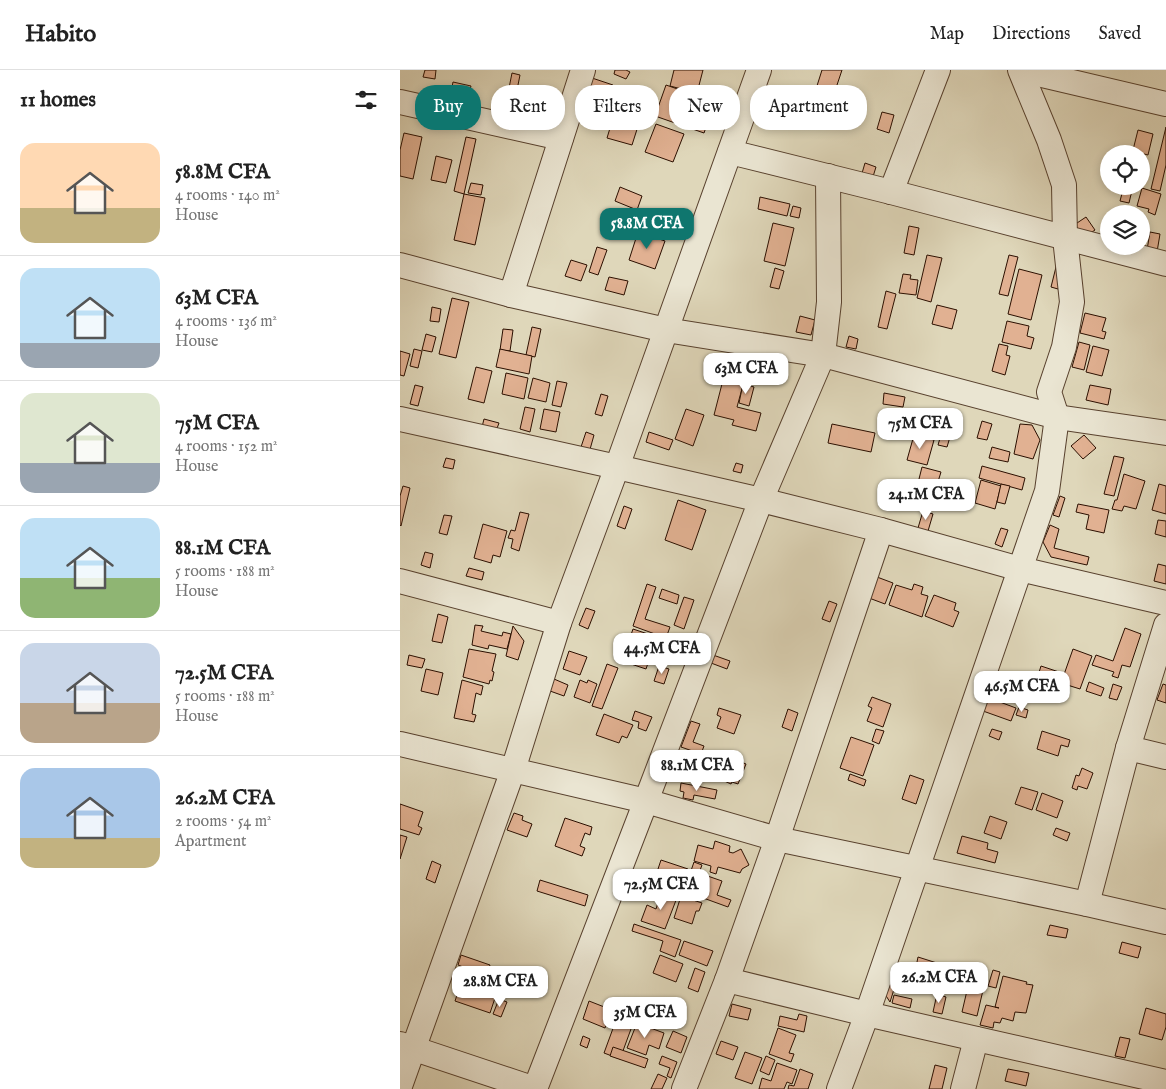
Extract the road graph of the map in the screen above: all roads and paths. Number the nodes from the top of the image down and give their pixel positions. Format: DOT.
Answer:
graph roads {
  1 [pos="583,70"];
  2 [pos="759,70"];
  3 [pos="938,70"];
  4 [pos="1020,70"];
  5 [pos="400,102"];
  6 [pos="1166,104"];
  7 [pos="561,138"];
  8 [pos="730,152"];
  9 [pos="828,176"];
  10 [pos="891,192"];
  11 [pos="1065,238"];
  12 [pos="1166,264"];
  13 [pos="400,265"];
  14 [pos="512,294"];
  15 [pos="666,330"];
  16 [pos="823,355"];
  17 [pos="1057,417"];
  18 [pos="400,419"];
  19 [pos="1166,433"];
  20 [pos="617,467"];
  21 [pos="761,500"];
  22 [pos="881,530"];
  23 [pos="1020,569"];
  24 [pos="400,581"];
  25 [pos="1166,603"];
  26 [pos="559,623"];
  27 [pos="1166,625"];
  28 [pos="400,744"];
  29 [pos="1128,748"];
  30 [pos="1166,757"];
  31 [pos="513,770"];
  32 [pos="646,801"];
  33 [pos="777,839"];
  34 [pos="916,869"];
  35 [pos="1087,904"];
  36 [pos="1166,922"];
  37 [pos="727,980"];
  38 [pos="867,1014"];
  39 [pos="976,1038"];
  40 [pos="407,1047"];
  41 [pos="1163,1084"];
  42 [pos="400,1086"];
  43 [pos="844,1088"];
  44 [pos="535,1089"];
  45 [pos="684,1089"];
  46 [pos="963,1089"];
  1 -- 7 [label="street"];
  2 -- 8 [label="street"];
  3 -- 10 [label="street"];
  4 -- 6 [label="street"];
  4 -- 11 [label="street"];
  5 -- 7 [label="street"];
  7 -- 14 [label="street"];
  8 -- 9 [label="street"];
  8 -- 15 [label="street"];
  9 -- 10 [label="street"];
  9 -- 16 [label="street"];
  10 -- 11 [label="street"];
  11 -- 12 [label="street"];
  11 -- 17 [label="street"];
  13 -- 14 [label="street"];
  14 -- 15 [label="street"];
  15 -- 16 [label="street"];
  15 -- 20 [label="street"];
  16 -- 17 [label="street"];
  16 -- 21 [label="street"];
  17 -- 19 [label="street"];
  17 -- 23 [label="street"];
  18 -- 20 [label="street"];
  20 -- 21 [label="street"];
  20 -- 26 [label="street"];
  21 -- 22 [label="street"];
  21 -- 32 [label="street"];
  22 -- 23 [label="street"];
  22 -- 33 [label="street"];
  23 -- 25 [label="street"];
  23 -- 34 [label="street"];
  24 -- 26 [label="street"];
  26 -- 31 [label="street"];
  27 -- 29 [label="street"];
  28 -- 31 [label="street"];
  29 -- 30 [label="street"];
  29 -- 35 [label="street"];
  31 -- 32 [label="street"];
  31 -- 40 [label="street"];
  32 -- 33 [label="street"];
  32 -- 44 [label="street"];
  33 -- 34 [label="street"];
  33 -- 37 [label="street"];
  34 -- 35 [label="street"];
  34 -- 38 [label="street"];
  35 -- 36 [label="street"];
  37 -- 38 [label="street"];
  37 -- 45 [label="street"];
  38 -- 39 [label="street"];
  38 -- 43 [label="street"];
  39 -- 41 [label="street"];
  39 -- 46 [label="street"];
  40 -- 42 [label="street"];
  40 -- 44 [label="street"];
}
